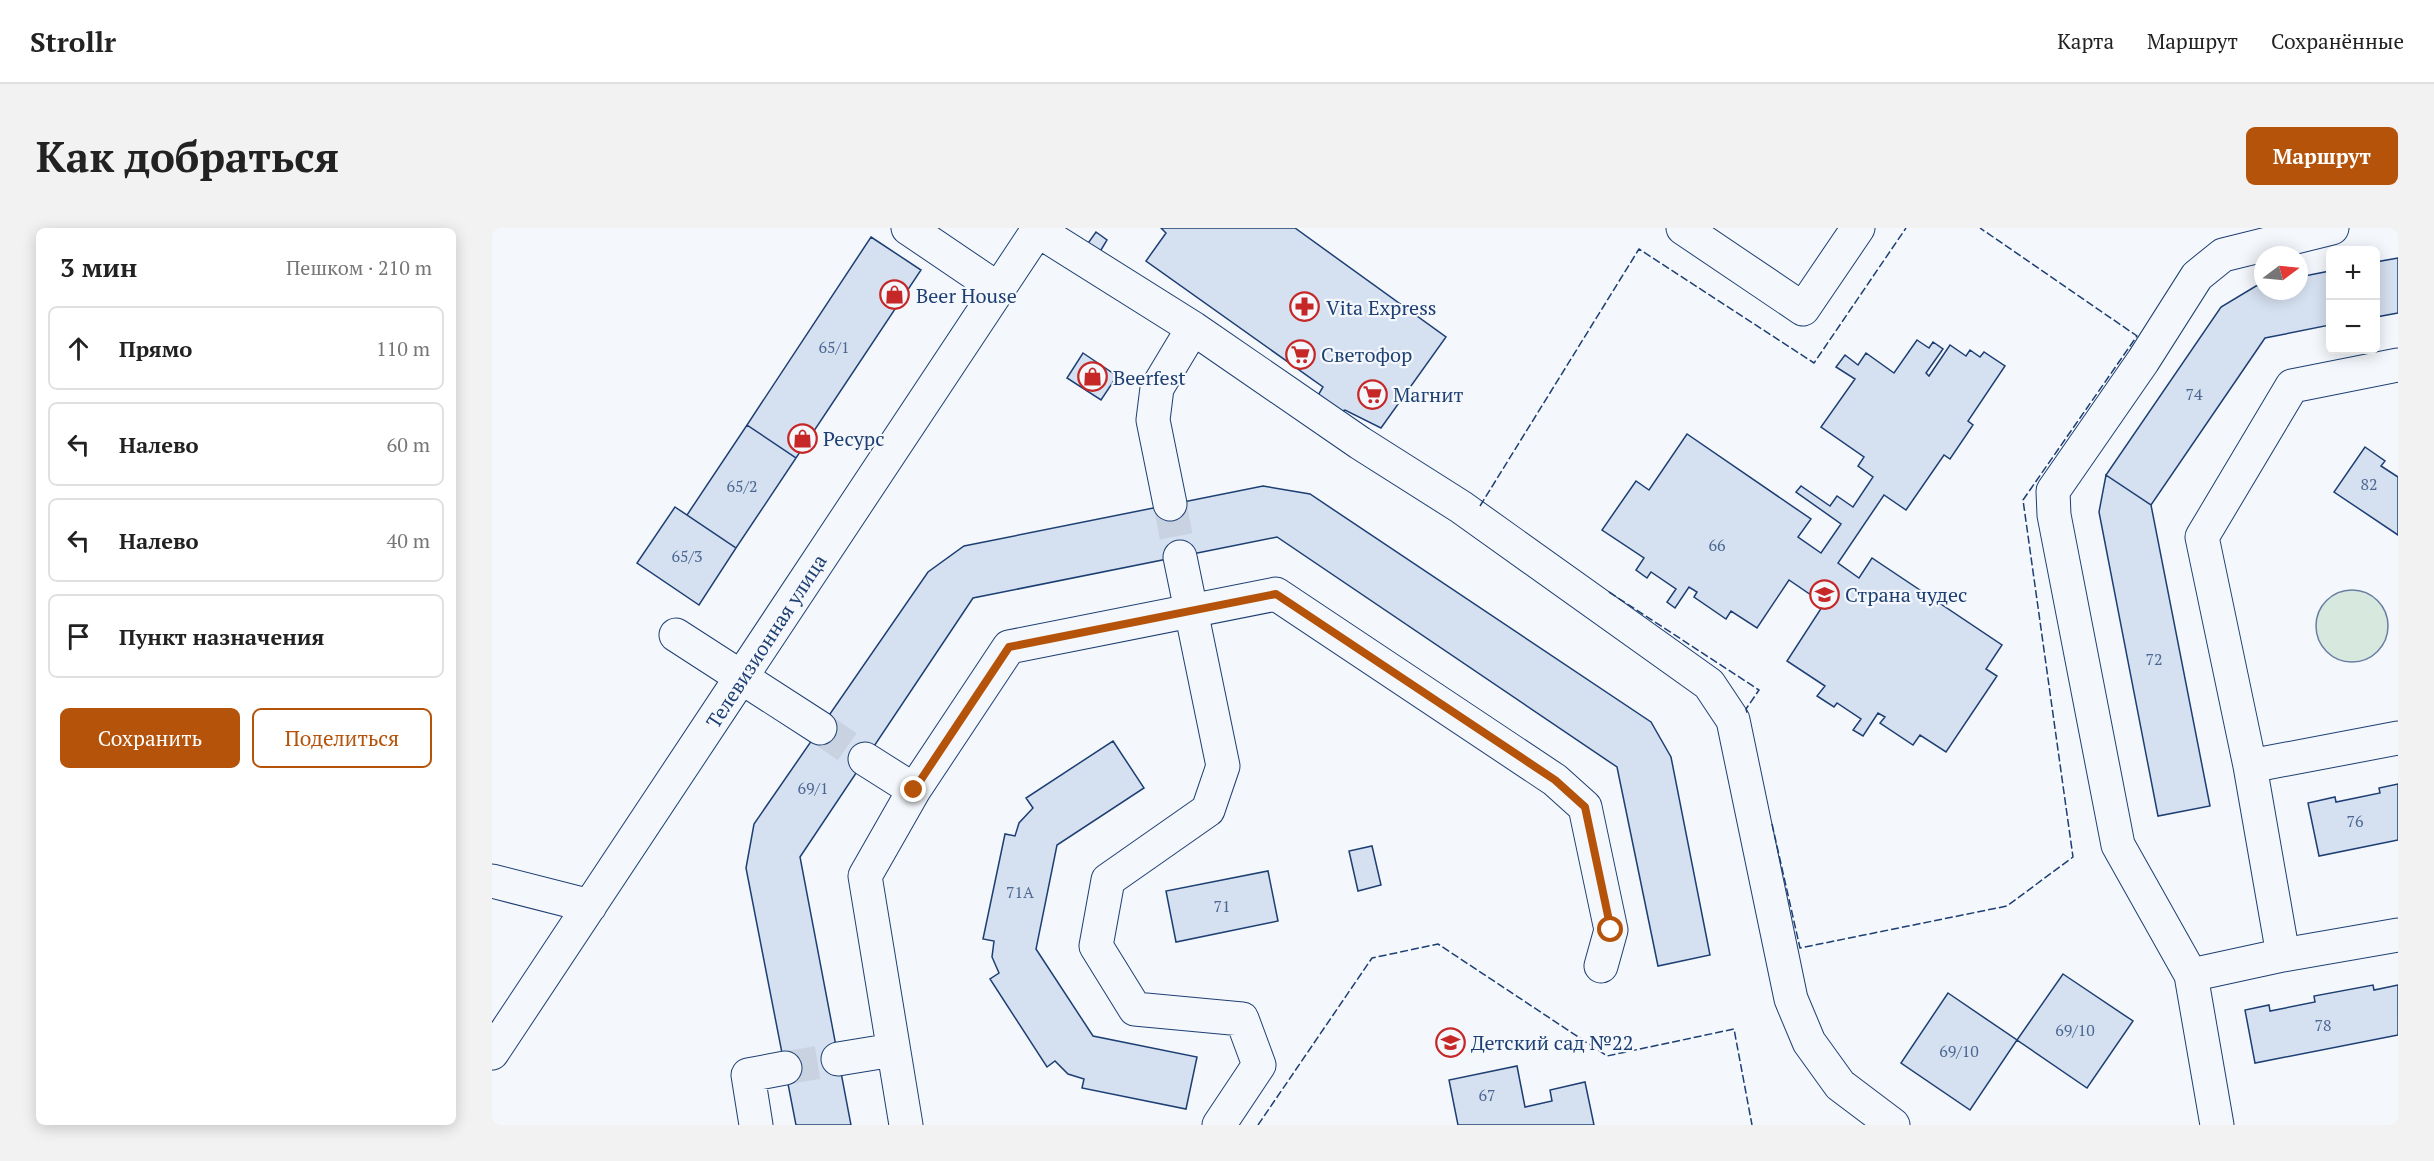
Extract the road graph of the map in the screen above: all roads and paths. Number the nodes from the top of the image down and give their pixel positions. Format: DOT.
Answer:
graph roads {
  1 [pos="908,228"];
  2 [pos="1683,228"];
  3 [pos="1857,228"];
  4 [pos="2332,228"];
  5 [pos="1038,229"];
  6 [pos="998,289"];
  7 [pos="1193,328"];
  8 [pos="2398,366"];
  9 [pos="1170,504"];
  10 [pos="1180,557"];
  11 [pos="1191,611"];
  12 [pos="676,635"];
  13 [pos="743,676"];
  14 [pos="820,728"];
  15 [pos="2398,738"];
  16 [pos="866,759"];
  17 [pos="2250,766"];
  18 [pos="914,790"];
  19 [pos="492,881"];
  20 [pos="590,906"];
  21 [pos="2398,934"];
  22 [pos="2283,955"];
  23 [pos="1601,966"];
  24 [pos="2191,975"];
  25 [pos="494,1043"];
  26 [pos="893,1050"];
  27 [pos="838,1059"];
  28 [pos="785,1068"];
  29 [pos="756,1125"];
  30 [pos="906,1125"];
  31 [pos="1219,1125"];
  32 [pos="1893,1125"];
  33 [pos="2217,1125"];
  1 -- 6 [label="street"];
  2 -- 3 [label="street"];
  4 -- 24 [label="street"];
  5 -- 6 [label="street, Телевизионная улица"];
  5 -- 7 [label="street"];
  6 -- 13 [label="street, Телевизионная улица"];
  7 -- 9 [label="street"];
  7 -- 32 [label="street"];
  8 -- 17 [label="street"];
  10 -- 11 [label="street"];
  11 -- 18 [label="street"];
  11 -- 23 [label="street"];
  11 -- 31 [label="street"];
  12 -- 13 [label="street"];
  13 -- 14 [label="street"];
  13 -- 20 [label="street, Телевизионная улица"];
  15 -- 17 [label="street"];
  16 -- 18 [label="street"];
  17 -- 22 [label="street"];
  18 -- 26 [label="street"];
  19 -- 20 [label="street"];
  20 -- 25 [label="street, Телевизионная улица"];
  21 -- 22 [label="street"];
  22 -- 24 [label="street"];
  24 -- 33 [label="street"];
  26 -- 27 [label="street"];
  26 -- 30 [label="street"];
  28 -- 29 [label="street"];
}
